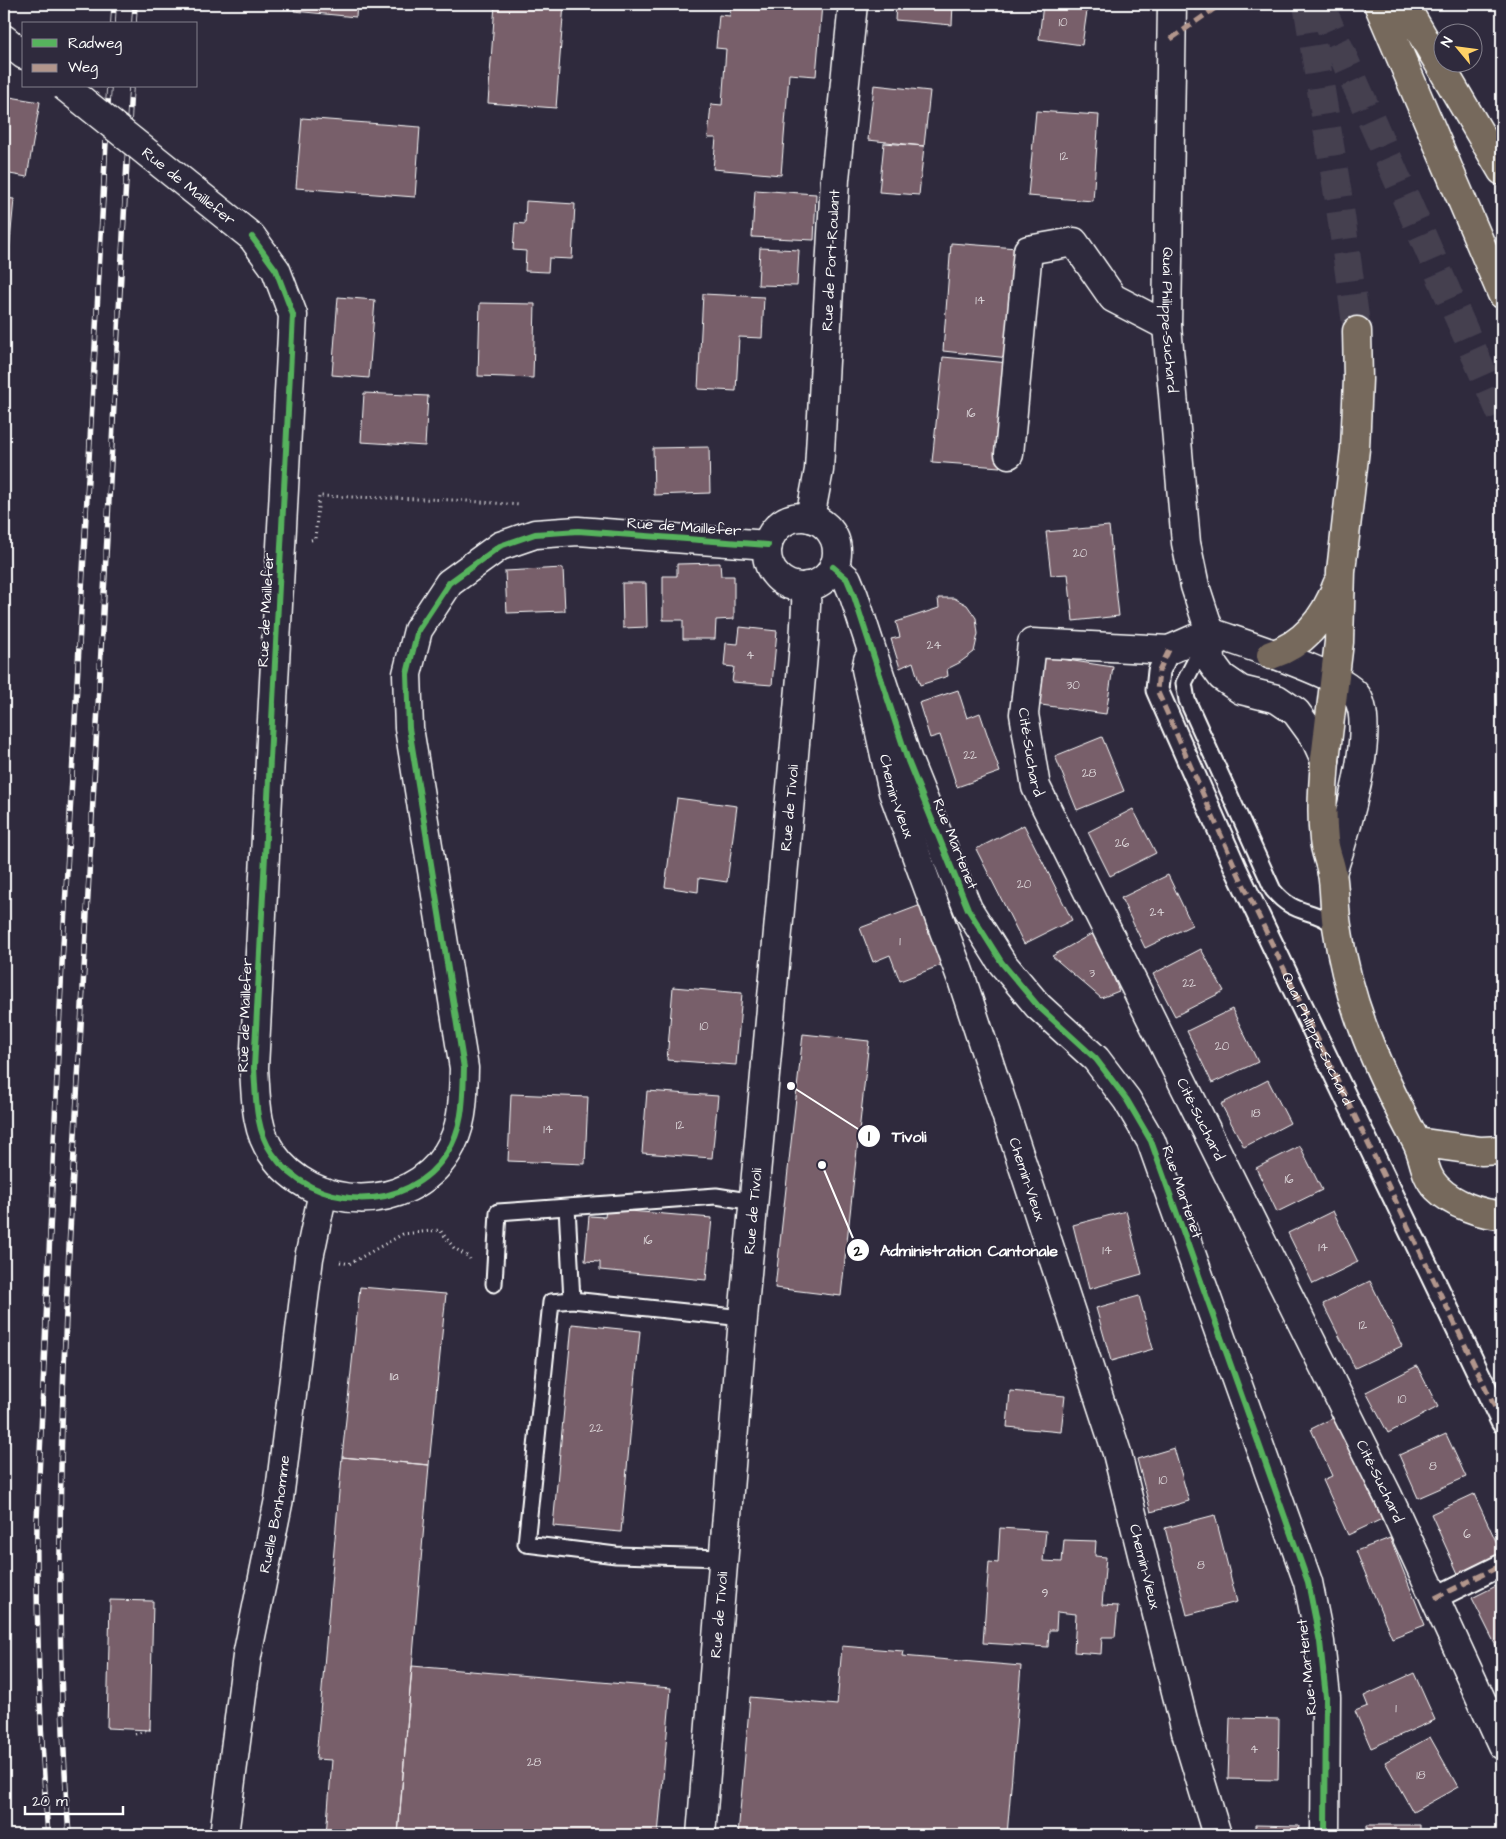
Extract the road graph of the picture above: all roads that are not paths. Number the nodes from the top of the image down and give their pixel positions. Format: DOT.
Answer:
graph roads {
  1 [pos="853,4"];
  2 [pos="1172,4"];
  3 [pos="1378,4"];
  4 [pos="1404,4"];
  5 [pos="4,39"];
  6 [pos="22,53"];
  7 [pos="66,88"];
  8 [pos="1502,171"];
  9 [pos="1502,294"];
  10 [pos="1168,326"];
  11 [pos="1356,330"];
  12 [pos="1009,454"];
  13 [pos="810,518"];
  14 [pos="768,545"];
  15 [pos="833,567"];
  16 [pos="1341,571"];
  17 [pos="808,586"];
  18 [pos="1210,632"];
  19 [pos="870,642"];
  20 [pos="1168,650"];
  21 [pos="1271,655"];
  22 [pos="1334,678"];
  23 [pos="1325,760"];
  24 [pos="1332,873"];
  25 [pos="1337,927"];
  26 [pos="1418,1142"];
  27 [pos="1502,1150"];
  28 [pos="323,1192"];
  29 [pos="754,1202"];
  30 [pos="567,1207"];
  31 [pos="1502,1215"];
  32 [pos="494,1284"];
  33 [pos="572,1300"];
  34 [pos="743,1318"];
  35 [pos="1502,1422"];
  36 [pos="724,1558"];
  37 [pos="1502,1565"];
  38 [pos="1435,1598"];
  39 [pos="1502,1745"];
  40 [pos="224,1835"];
  41 [pos="702,1835"];
  42 [pos="1217,1835"];
  43 [pos="1325,1835"];
  1 -- 13 [label="street, Rue de Port-Roulant"];
  2 -- 10 [label="street, Quai Philippe-Suchard"];
  3 -- 9 [label="main road"];
  4 -- 8 [label="main road"];
  5 -- 6 [label="street"];
  7 -- 28 [label="street, Rue de Maillefer, bridge"];
  10 -- 12 [label="street"];
  10 -- 18 [label="street, Quai Philippe-Suchard"];
  11 -- 16 [label="main road"];
  13 -- 14 [label="street"];
  13 -- 15 [label="street"];
  14 -- 17 [label="street"];
  14 -- 28 [label="street, Rue de Maillefer"];
  15 -- 17 [label="street"];
  15 -- 19 [label="street, Rue Martenet"];
  16 -- 21 [label="main road"];
  16 -- 22 [label="main road"];
  17 -- 29 [label="street, Rue de Tivoli"];
  18 -- 20 [label="street, Cité-Suchard"];
  18 -- 21 [label="street"];
  18 -- 23 [label="street, Quai Philippe-Suchard"];
  18 -- 25 [label="lane"];
  19 -- 42 [label="street, Chemin-Vieux"];
  19 -- 43 [label="street, Rue Martenet"];
  20 -- 35 [label="street, Quai Philippe-Suchard"];
  20 -- 38 [label="street, Cité-Suchard"];
  21 -- 22 [label="street"];
  22 -- 23 [label="main road"];
  22 -- 24 [label="street"];
  23 -- 24 [label="main road"];
  24 -- 25 [label="main road"];
  25 -- 26 [label="main road"];
  26 -- 27 [label="main road"];
  26 -- 31 [label="main road"];
  28 -- 40 [label="street, Ruelle Bonhomme"];
  29 -- 30 [label="lane"];
  29 -- 34 [label="street, Rue de Tivoli"];
  30 -- 32 [label="lane"];
  30 -- 33 [label="lane"];
  33 -- 34 [label="lane"];
  33 -- 36 [label="lane"];
  34 -- 36 [label="street, Rue de Tivoli"];
  36 -- 41 [label="street, Rue de Tivoli"];
  37 -- 38 [label="street"];
  38 -- 39 [label="street, Cité-Suchard"];
}
